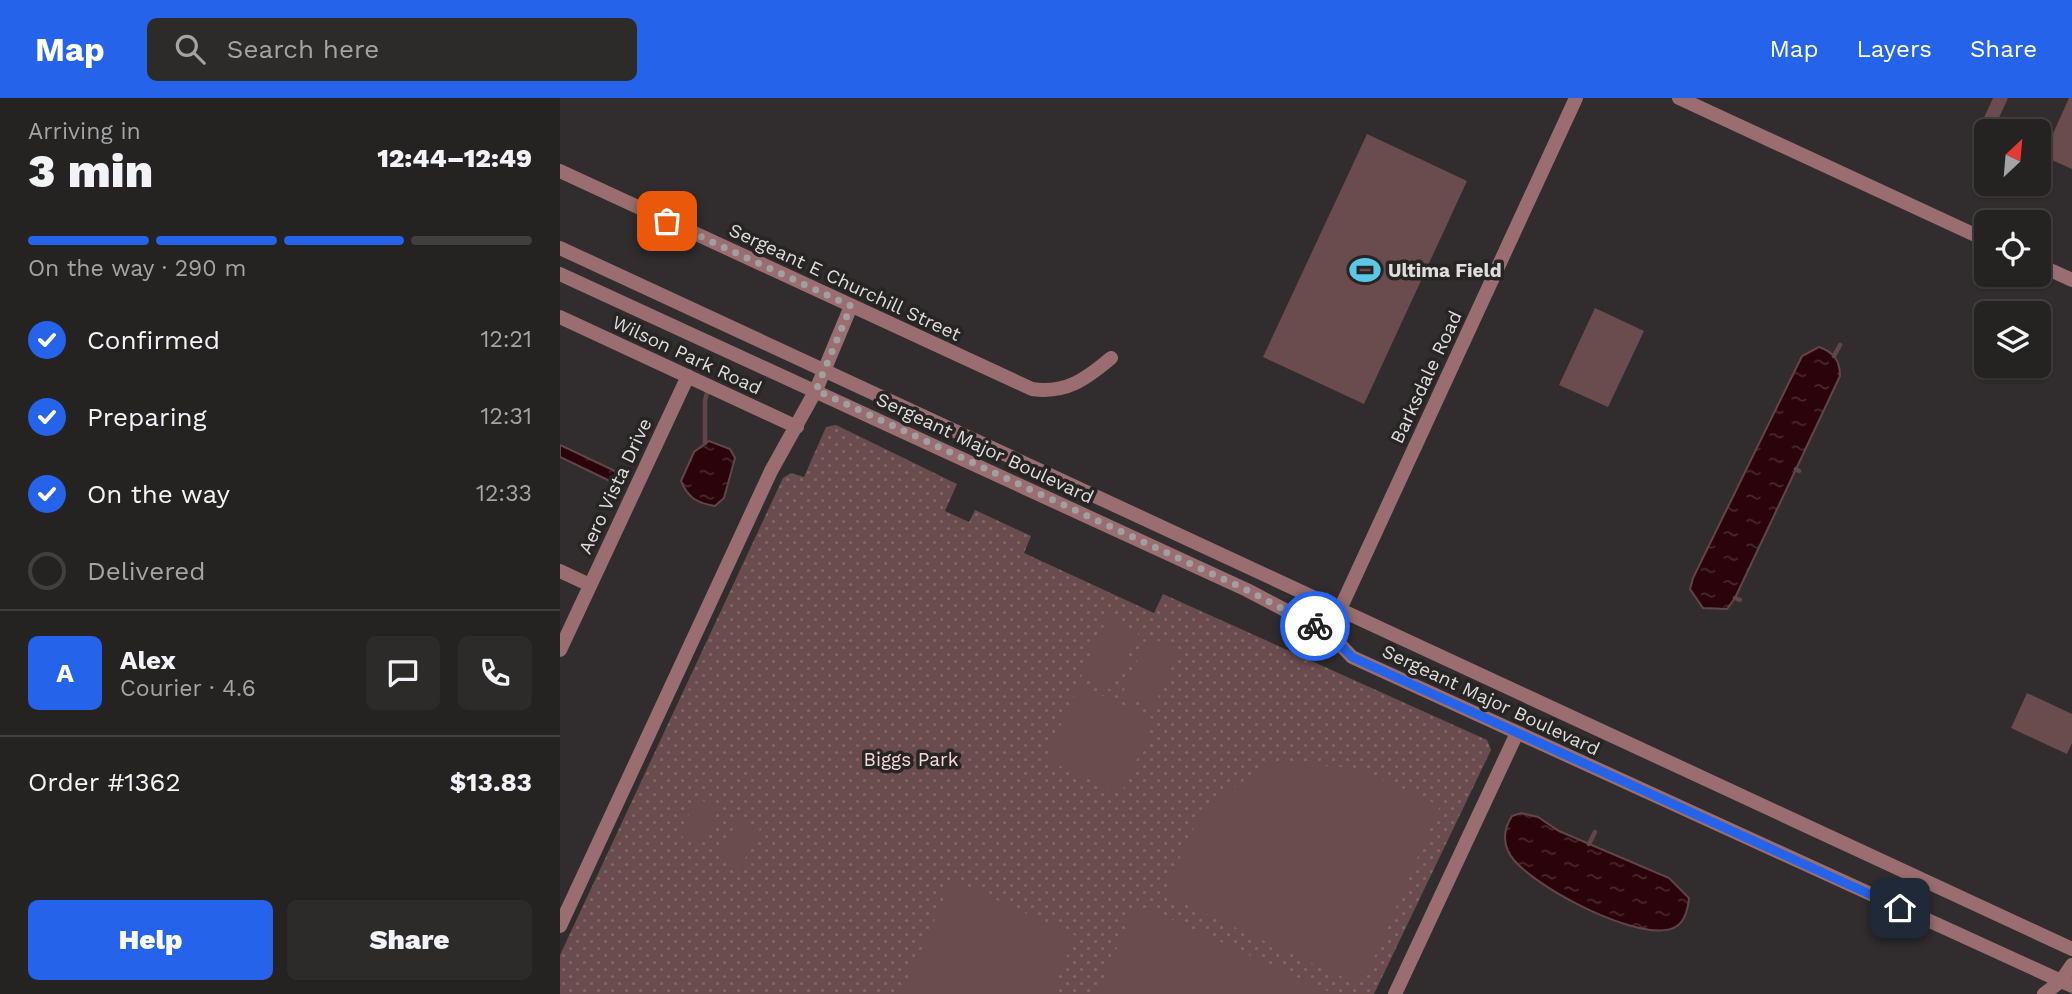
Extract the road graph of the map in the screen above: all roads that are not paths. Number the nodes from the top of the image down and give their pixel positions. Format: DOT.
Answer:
graph roads {
  1 [pos="1576,98"];
  2 [pos="1679,98"];
  3 [pos="560,171"];
  4 [pos="1974,234"];
  5 [pos="560,248"];
  6 [pos="2051,270"];
  7 [pos="560,274"];
  8 [pos="2072,280"];
  9 [pos="851,306"];
  10 [pos="560,317"];
  11 [pos="1111,358"];
  12 [pos="824,369"];
  13 [pos="688,376"];
  14 [pos="816,390"];
  15 [pos="797,427"];
  16 [pos="560,571"];
  17 [pos="590,585"];
  18 [pos="1341,608"];
  19 [pos="1329,633"];
  20 [pos="560,650"];
  21 [pos="1517,733"];
  22 [pos="560,926"];
  23 [pos="2072,949"];
  24 [pos="2072,965"];
  25 [pos="2065,987"];
  26 [pos="1395,994"];
  27 [pos="2043,994"];
  1 -- 18 [label="street, Barksdale Road"];
  2 -- 4 [label="street"];
  3 -- 9 [label="street, Sergeant E Churchill Street"];
  5 -- 12 [label="street, Sergeant Major Boulevard"];
  6 -- 8 [label="street"];
  7 -- 14 [label="street, Sergeant Major Boulevard"];
  9 -- 11 [label="street, Sergeant E Churchill Street"];
  9 -- 12 [label="street"];
  10 -- 13 [label="street, Wilson Park Road"];
  12 -- 14 [label="street"];
  12 -- 18 [label="street, Sergeant Major Boulevard"];
  13 -- 15 [label="street, Wilson Park Road"];
  13 -- 17 [label="street, Aero Vista Drive"];
  14 -- 15 [label="street"];
  14 -- 19 [label="street, Sergeant Major Boulevard"];
  15 -- 22 [label="street"];
  16 -- 17 [label="street"];
  17 -- 20 [label="street, Aero Vista Drive"];
  18 -- 19 [label="street, Barksdale Road"];
  18 -- 23 [label="street, Sergeant Major Boulevard"];
  19 -- 21 [label="street, Sergeant Major Boulevard"];
  21 -- 25 [label="street, Sergeant Major Boulevard"];
  21 -- 26 [label="street"];
  24 -- 25 [label="street"];
  25 -- 27 [label="street"];
}
